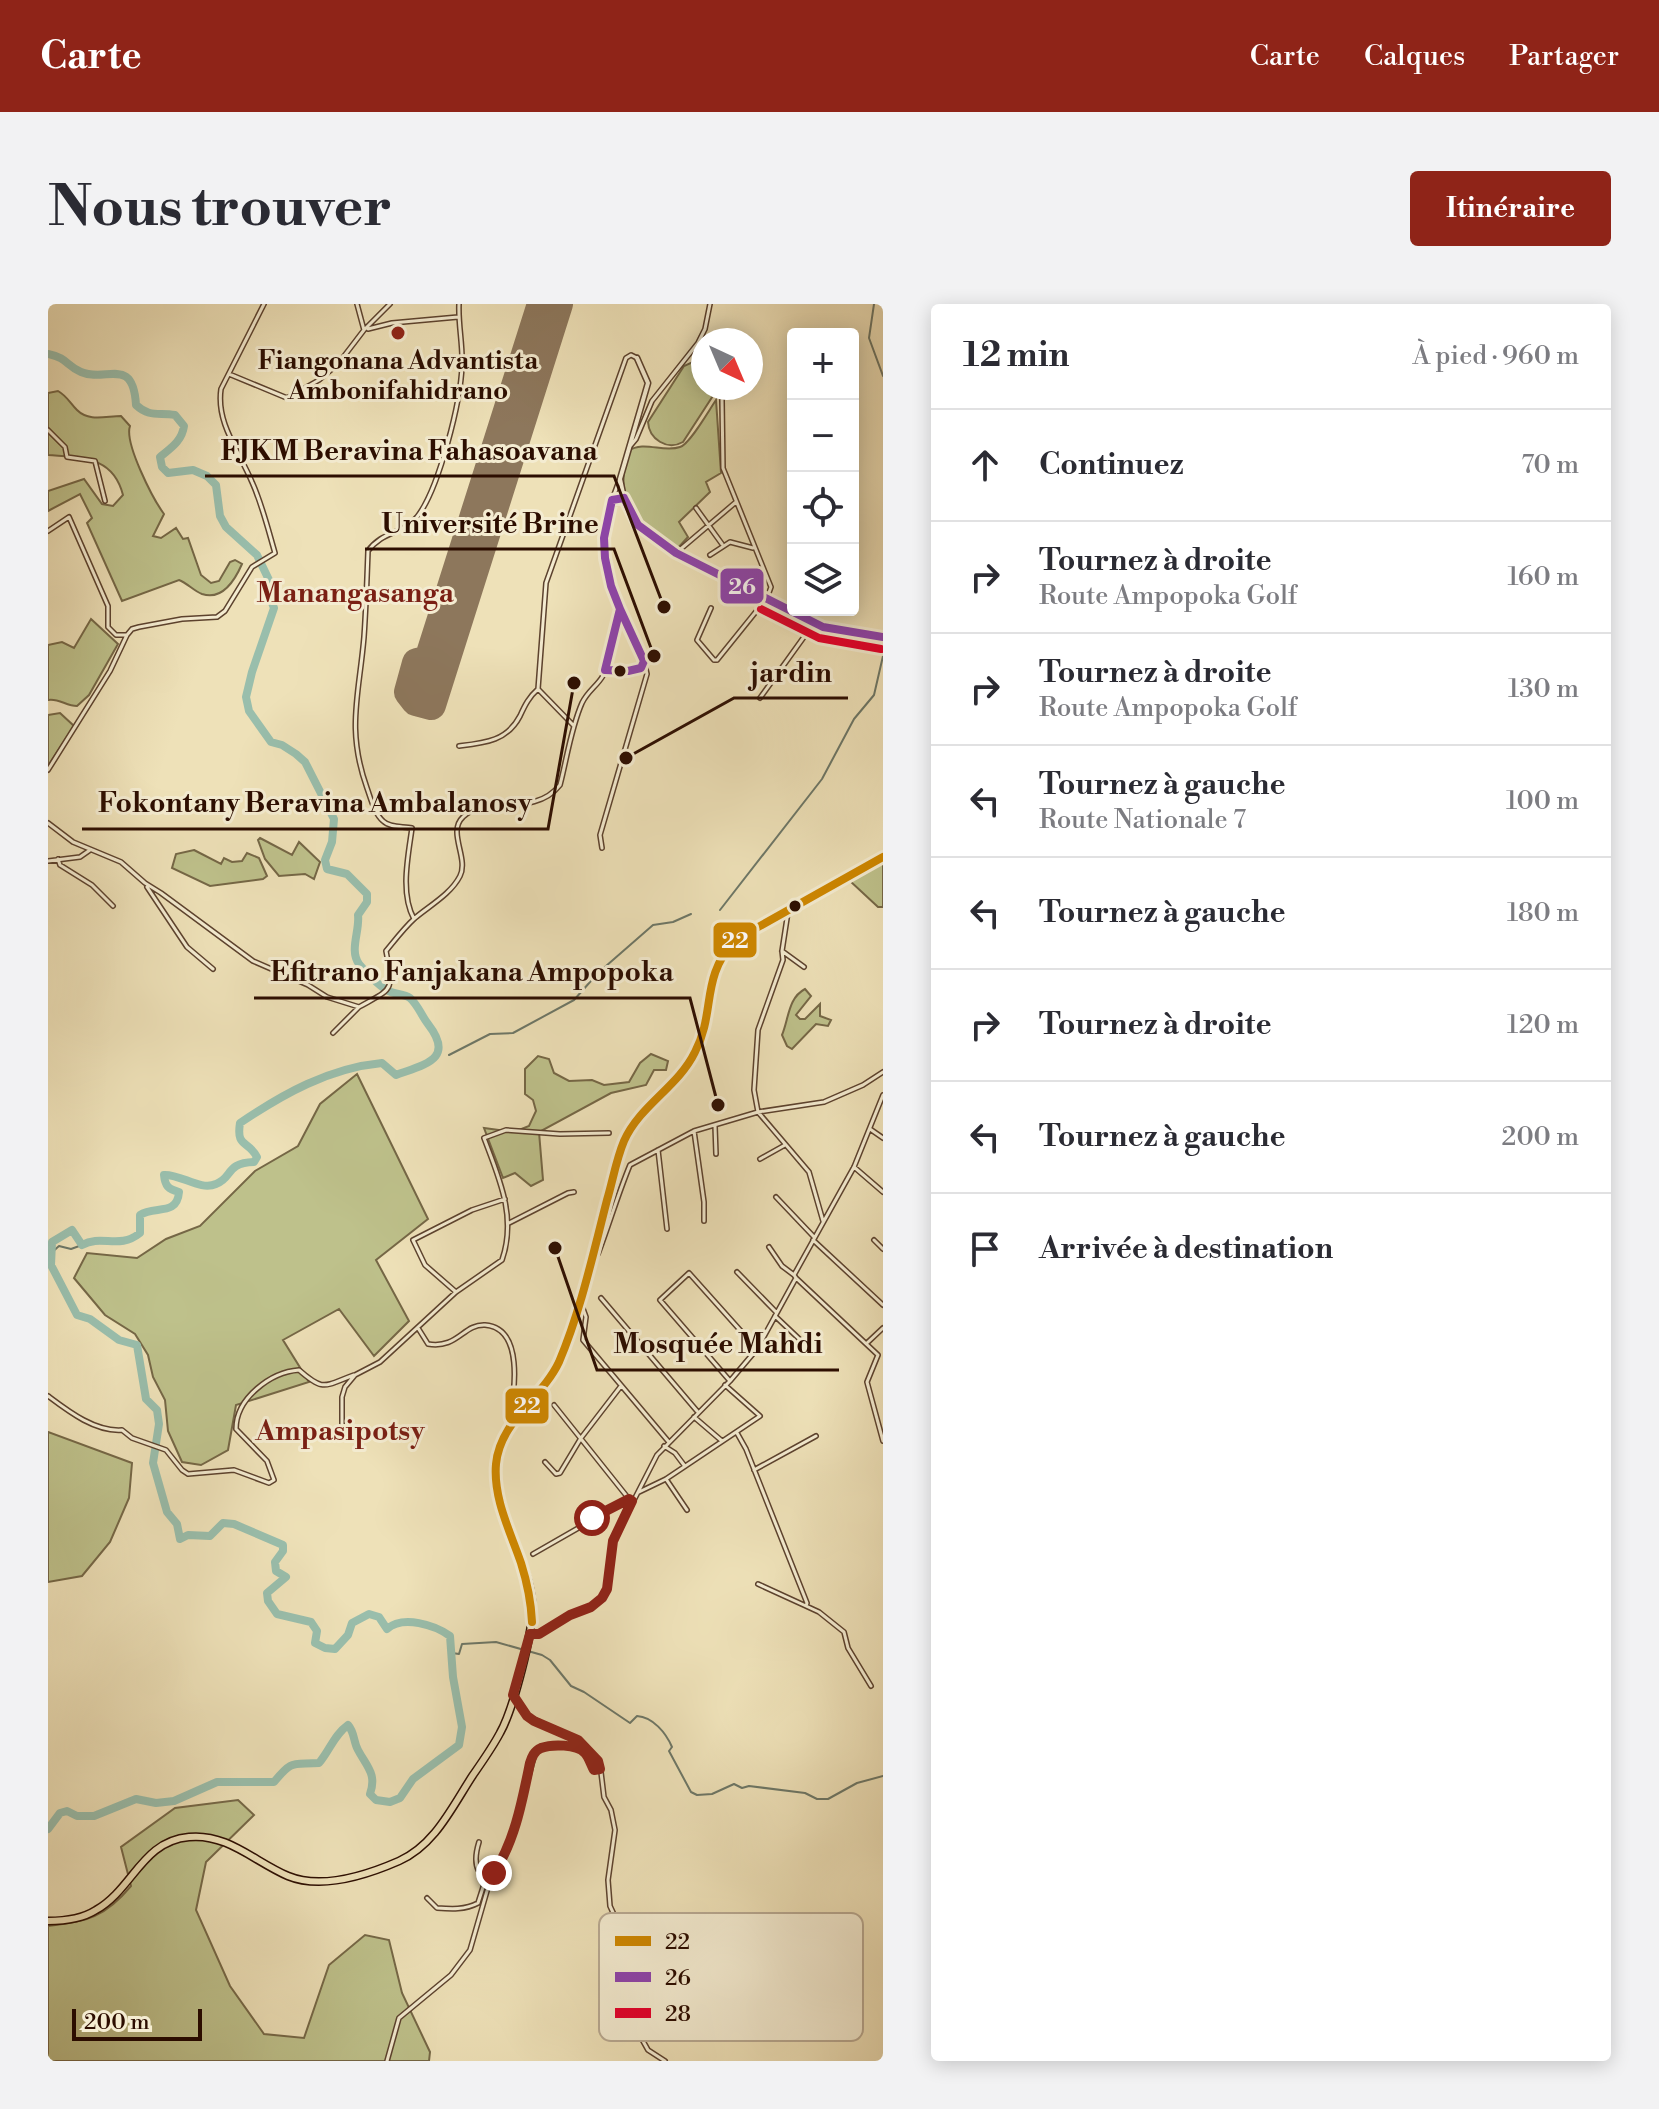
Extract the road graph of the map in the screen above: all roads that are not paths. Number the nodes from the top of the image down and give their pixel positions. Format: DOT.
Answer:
graph roads {
  1 [pos="264,304"];
  2 [pos="357,304"];
  3 [pos="459,304"];
  4 [pos="710,304"];
  5 [pos="389,305"];
  6 [pos="458,317"];
  7 [pos="705,328"];
  8 [pos="364,330"];
  9 [pos="691,353"];
  10 [pos="637,358"];
  11 [pos="229,374"];
  12 [pos="722,400"];
  13 [pos="48,430"];
  14 [pos="628,447"];
  15 [pos="620,479"];
  16 [pos="624,498"];
  17 [pos="612,500"];
  18 [pos="105,501"];
  19 [pos="736,502"];
  20 [pos="696,508"];
  21 [pos="709,523"];
  22 [pos="48,531"];
  23 [pos="723,545"];
  24 [pos="753,548"];
  25 [pos="676,553"];
  26 [pos="710,555"];
  27 [pos="767,598"];
  28 [pos="621,607"];
  29 [pos="711,608"];
  30 [pos="814,623"];
  31 [pos="127,635"];
  32 [pos="883,637"];
  33 [pos="644,661"];
  34 [pos="605,670"];
  35 [pos="538,689"];
  36 [pos="760,698"];
  37 [pos="575,727"];
  38 [pos="459,746"];
  39 [pos="48,770"];
  40 [pos="48,823"];
  41 [pos="602,848"];
  42 [pos="91,849"];
  43 [pos="883,857"];
  44 [pos="58,859"];
  45 [pos="48,861"];
  46 [pos="145,883"];
  47 [pos="161,893"];
  48 [pos="155,901"];
  49 [pos="113,906"];
  50 [pos="788,912"];
  51 [pos="414,919"];
  52 [pos="782,951"];
  53 [pos="804,967"];
  54 [pos="213,969"];
  55 [pos="359,1007"];
  56 [pos="333,1033"];
  57 [pos="883,1072"];
  58 [pos="883,1095"];
  59 [pos="758,1112"];
  60 [pos="715,1125"];
  61 [pos="870,1128"];
  62 [pos="694,1131"];
  63 [pos="609,1133"];
  64 [pos="883,1138"];
  65 [pos="785,1145"];
  66 [pos="658,1150"];
  67 [pos="716,1154"];
  68 [pos="760,1159"];
  69 [pos="854,1167"];
  70 [pos="574,1192"];
  71 [pos="883,1192"];
  72 [pos="776,1197"];
  73 [pos="505,1199"];
  74 [pos="704,1221"];
  75 [pos="823,1221"];
  76 [pos="509,1223"];
  77 [pos="667,1229"];
  78 [pos="813,1238"];
  79 [pos="874,1240"];
  80 [pos="769,1247"];
  81 [pos="883,1249"];
  82 [pos="592,1254"];
  83 [pos="737,1272"];
  84 [pos="795,1277"];
  85 [pos="456,1292"];
  86 [pos="601,1298"];
  87 [pos="579,1302"];
  88 [pos="883,1305"];
  89 [pos="776,1315"];
  90 [pos="418,1328"];
  91 [pos="883,1328"];
  92 [pos="867,1343"];
  93 [pos="757,1349"];
  94 [pos="812,1351"];
  95 [pos="355,1375"];
  96 [pos="730,1381"];
  97 [pos="725,1385"];
  98 [pos="621,1386"];
  99 [pos="48,1396"];
  100 [pos="554,1405"];
  101 [pos="697,1412"];
  102 [pos="694,1417"];
  103 [pos="514,1420"];
  104 [pos="342,1427"];
  105 [pos="737,1433"];
  106 [pos="816,1436"];
  107 [pos="581,1438"];
  108 [pos="668,1441"];
  109 [pos="722,1441"];
  110 [pos="883,1441"];
  111 [pos="664,1446"];
  112 [pos="545,1462"];
  113 [pos="685,1466"];
  114 [pos="754,1470"];
  115 [pos="666,1479"];
  116 [pos="639,1492"];
  117 [pos="630,1500"];
  118 [pos="687,1510"];
  119 [pos="533,1554"];
  120 [pos="758,1584"];
  121 [pos="806,1606"];
  122 [pos="530,1634"];
  123 [pos="871,1686"];
  124 [pos="513,1695"];
  125 [pos="600,1769"];
  126 [pos="479,1842"];
  127 [pos="494,1873"];
  128 [pos="486,1878"];
  129 [pos="427,1898"];
  130 [pos="613,1913"];
  131 [pos="48,1921"];
  132 [pos="643,2041"];
  133 [pos="387,2061"];
  134 [pos="665,2061"];
  1 -- 11 [label="street"];
  2 -- 8 [label="street"];
  3 -- 6 [label="street"];
  4 -- 7 [label="street"];
  5 -- 8 [label="street"];
  6 -- 8 [label="street"];
  6 -- 51 [label="street"];
  8 -- 11 [label="street"];
  9 -- 14 [label="street"];
  10 -- 14 [label="street"];
  10 -- 35 [label="street"];
  11 -- 31 [label="street"];
  12 -- 19 [label="street"];
  13 -- 18 [label="street"];
  14 -- 15 [label="street"];
  15 -- 16 [label="street"];
  15 -- 17 [label="street"];
  16 -- 17 [label="street"];
  16 -- 25 [label="street"];
  17 -- 28 [label="street"];
  19 -- 21 [label="street"];
  19 -- 24 [label="street"];
  20 -- 21 [label="street"];
  21 -- 23 [label="street"];
  21 -- 25 [label="street"];
  22 -- 31 [label="street"];
  23 -- 24 [label="street"];
  23 -- 26 [label="street"];
  24 -- 27 [label="street"];
  25 -- 27 [label="street"];
  27 -- 29 [label="street"];
  27 -- 30 [label="street"];
  28 -- 33 [label="street"];
  28 -- 34 [label="street"];
  30 -- 32 [label="street"];
  30 -- 36 [label="street"];
  31 -- 39 [label="street"];
  33 -- 34 [label="street"];
  33 -- 41 [label="street"];
  34 -- 37 [label="street"];
  35 -- 37 [label="street"];
  35 -- 38 [label="street"];
  37 -- 51 [label="street"];
  40 -- 42 [label="street"];
  42 -- 44 [label="street"];
  42 -- 46 [label="street"];
  43 -- 50 [label="main road"];
  44 -- 45 [label="street"];
  44 -- 49 [label="street"];
  46 -- 47 [label="street"];
  46 -- 48 [label="street"];
  47 -- 48 [label="street"];
  47 -- 55 [label="street"];
  48 -- 54 [label="street"];
  50 -- 52 [label="street"];
  50 -- 82 [label="main road"];
  51 -- 55 [label="street"];
  52 -- 53 [label="street"];
  52 -- 59 [label="street"];
  55 -- 56 [label="street"];
  57 -- 59 [label="street"];
  58 -- 61 [label="street"];
  59 -- 60 [label="street"];
  59 -- 65 [label="street"];
  60 -- 62 [label="street"];
  60 -- 67 [label="street"];
  61 -- 64 [label="street"];
  61 -- 69 [label="street"];
  62 -- 66 [label="street"];
  62 -- 74 [label="street"];
  63 -- 73 [label="street"];
  65 -- 68 [label="street"];
  65 -- 75 [label="street"];
  66 -- 77 [label="street"];
  66 -- 82 [label="street"];
  69 -- 71 [label="street"];
  69 -- 75 [label="street"];
  70 -- 76 [label="street"];
  72 -- 78 [label="street"];
  73 -- 76 [label="street"];
  73 -- 85 [label="street"];
  75 -- 78 [label="street"];
  76 -- 85 [label="street"];
  78 -- 84 [label="street"];
  78 -- 88 [label="street"];
  79 -- 81 [label="street"];
  80 -- 84 [label="street"];
  82 -- 87 [label="main road"];
  83 -- 89 [label="street"];
  84 -- 89 [label="street"];
  84 -- 92 [label="street"];
  85 -- 90 [label="street"];
  86 -- 101 [label="street"];
  87 -- 98 [label="street"];
  87 -- 103 [label="main road"];
  89 -- 93 [label="street"];
  89 -- 94 [label="street"];
  90 -- 95 [label="street"];
  90 -- 103 [label="street"];
  91 -- 92 [label="street"];
  92 -- 110 [label="street"];
  93 -- 96 [label="street"];
  93 -- 96 [label="street"];
  95 -- 99 [label="street"];
  95 -- 104 [label="street"];
  96 -- 97 [label="street"];
  97 -- 101 [label="street"];
  97 -- 105 [label="street"];
  98 -- 107 [label="street"];
  98 -- 108 [label="street"];
  100 -- 107 [label="street"];
  101 -- 102 [label="street"];
  102 -- 108 [label="street"];
  102 -- 109 [label="street"];
  103 -- 122 [label="main road"];
  105 -- 109 [label="street"];
  105 -- 114 [label="street"];
  106 -- 114 [label="street"];
  107 -- 112 [label="street"];
  107 -- 117 [label="street"];
  108 -- 111 [label="street"];
  109 -- 113 [label="street"];
  111 -- 113 [label="street"];
  111 -- 116 [label="street"];
  113 -- 115 [label="street"];
  114 -- 121 [label="street"];
  115 -- 116 [label="street"];
  115 -- 118 [label="street"];
  116 -- 117 [label="street"];
  117 -- 119 [label="street"];
  117 -- 122 [label="street"];
  120 -- 121 [label="street"];
  121 -- 123 [label="street"];
  122 -- 124 [label="main road"];
  124 -- 125 [label="street"];
  124 -- 131 [label="main road"];
  125 -- 127 [label="street"];
  125 -- 130 [label="street"];
  126 -- 128 [label="street"];
  127 -- 128 [label="street"];
  127 -- 133 [label="street"];
  128 -- 129 [label="street"];
  132 -- 134 [label="street"];
}
